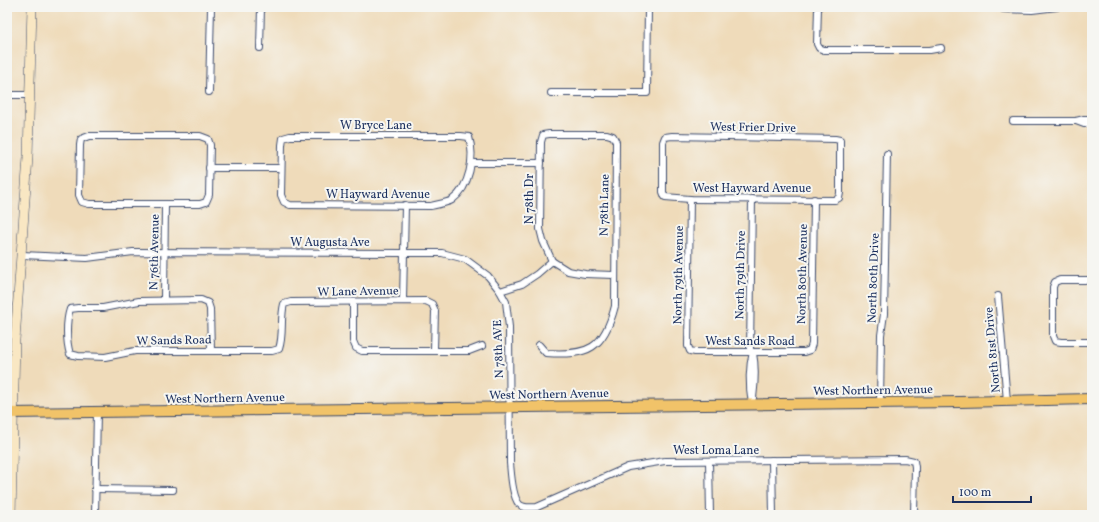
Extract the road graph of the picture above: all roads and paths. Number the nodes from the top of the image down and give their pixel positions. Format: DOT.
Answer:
graph roads {
  1 [pos="32,7"];
  2 [pos="211,7"];
  3 [pos="261,7"];
  4 [pos="648,7"];
  5 [pos="818,7"];
  6 [pos="1057,7"];
  7 [pos="1003,9"];
  8 [pos="260,48"];
  9 [pos="942,48"];
  10 [pos="209,92"];
  11 [pos="551,93"];
  12 [pos="7,95"];
  13 [pos="30,95"];
  14 [pos="1092,119"];
  15 [pos="1013,121"];
  16 [pos="1076,121"];
  17 [pos="1092,124"];
  18 [pos="543,135"];
  19 [pos="469,138"];
  20 [pos="887,154"];
  21 [pos="471,163"];
  22 [pos="541,163"];
  23 [pos="209,168"];
  24 [pos="281,168"];
  25 [pos="665,197"];
  26 [pos="838,198"];
  27 [pos="690,199"];
  28 [pos="752,199"];
  29 [pos="814,200"];
  30 [pos="165,205"];
  31 [pos="405,205"];
  32 [pos="164,252"];
  33 [pos="404,253"];
  34 [pos="22,255"];
  35 [pos="552,261"];
  36 [pos="614,275"];
  37 [pos="1092,280"];
  38 [pos="500,291"];
  39 [pos="998,296"];
  40 [pos="164,300"];
  41 [pos="403,301"];
  42 [pos="353,302"];
  43 [pos="1092,342"];
  44 [pos="482,346"];
  45 [pos="539,346"];
  46 [pos="279,349"];
  47 [pos="434,350"];
  48 [pos="810,350"];
  49 [pos="211,351"];
  50 [pos="690,351"];
  51 [pos="751,352"];
  52 [pos="1092,399"];
  53 [pos="1007,401"];
  54 [pos="880,403"];
  55 [pos="752,404"];
  56 [pos="510,408"];
  57 [pos="97,412"];
  58 [pos="10,413"];
  59 [pos="709,460"];
  60 [pos="772,460"];
  61 [pos="96,489"];
  62 [pos="173,490"];
  63 [pos="11,515"];
  64 [pos="95,515"];
  65 [pos="710,515"];
  66 [pos="773,515"];
  67 [pos="914,515"];
  1 -- 13 [label="main road"];
  2 -- 10 [label="street"];
  3 -- 8 [label="street"];
  4 -- 11 [label="street"];
  5 -- 9 [label="street"];
  6 -- 7 [label="street"];
  12 -- 13 [label="street"];
  13 -- 34 [label="main road"];
  14 -- 16 [label="street"];
  15 -- 16 [label="street"];
  16 -- 17 [label="street"];
  18 -- 22 [label="street, N 78th Dr"];
  18 -- 36 [label="street, N 78th Lane"];
  19 -- 21 [label="street, W Hayward Avenue"];
  19 -- 24 [label="street, W Bryce Lane"];
  20 -- 54 [label="street, North 80th Drive"];
  21 -- 22 [label="street"];
  21 -- 31 [label="street, W Hayward Avenue"];
  22 -- 35 [label="street, N 78th Dr"];
  23 -- 24 [label="street"];
  23 -- 30 [label="street"];
  23 -- 30 [label="street"];
  24 -- 31 [label="street, W Hayward Avenue"];
  25 -- 26 [label="street, West Frier Drive"];
  25 -- 27 [label="street, West Hayward Avenue"];
  26 -- 29 [label="street, West Hayward Avenue"];
  27 -- 28 [label="street, West Hayward Avenue"];
  27 -- 50 [label="street, North 79th Avenue"];
  28 -- 29 [label="street, West Hayward Avenue"];
  28 -- 51 [label="street, North 79th Drive"];
  29 -- 48 [label="street, North 80th Avenue"];
  30 -- 32 [label="street, N 76th Avenue"];
  31 -- 33 [label="street"];
  32 -- 33 [label="street, W Augusta Ave"];
  32 -- 34 [label="street, W Augusta Ave"];
  32 -- 40 [label="street, N 76th Avenue"];
  33 -- 38 [label="street, W Augusta Ave"];
  33 -- 41 [label="street"];
  34 -- 58 [label="main road"];
  35 -- 36 [label="street"];
  35 -- 38 [label="street"];
  36 -- 45 [label="street"];
  37 -- 43 [label="street"];
  38 -- 56 [label="street, N 78th AVE"];
  39 -- 53 [label="street, North 81st Drive"];
  40 -- 49 [label="street"];
  40 -- 49 [label="street, W Sands Road"];
  41 -- 42 [label="street, W Lane Avenue"];
  41 -- 47 [label="street, W Lane Avenue"];
  42 -- 46 [label="street, W Lane Avenue"];
  42 -- 47 [label="street"];
  44 -- 47 [label="street"];
  46 -- 49 [label="street, W Sands Road"];
  48 -- 51 [label="street, West Sands Road"];
  50 -- 51 [label="street, West Sands Road"];
  51 -- 55 [label="street, North 79th Drive"];
  52 -- 53 [label="main road, West Northern Avenue"];
  53 -- 54 [label="main road, West Northern Avenue"];
  54 -- 55 [label="main road, West Northern Avenue"];
  55 -- 56 [label="main road, West Northern Avenue"];
  56 -- 57 [label="main road, West Northern Avenue"];
  56 -- 59 [label="street, West Loma Lane"];
  57 -- 58 [label="main road, West Northern Avenue"];
  57 -- 61 [label="street"];
  58 -- 63 [label="main road"];
  59 -- 60 [label="street, West Loma Lane"];
  59 -- 65 [label="street"];
  60 -- 66 [label="street"];
  60 -- 67 [label="street, West Loma Lane"];
  61 -- 62 [label="street"];
  61 -- 64 [label="street"];
}
